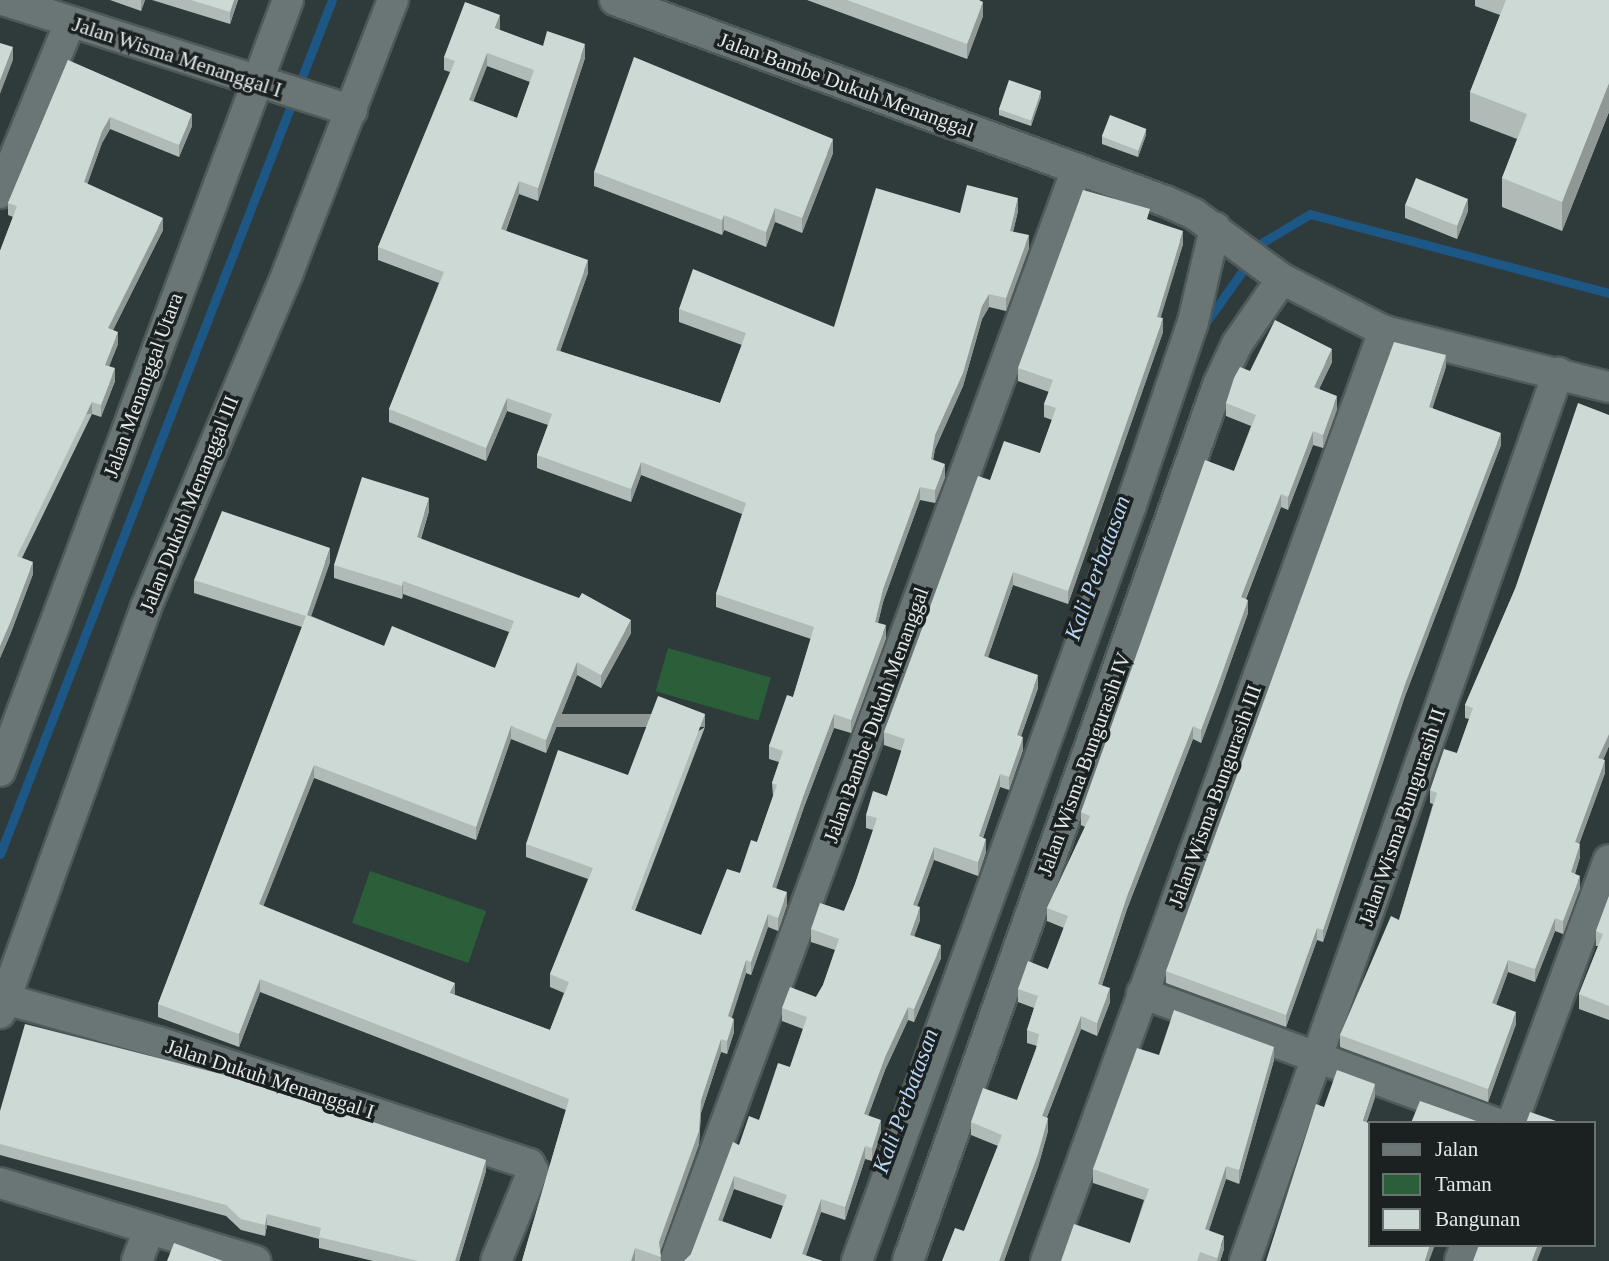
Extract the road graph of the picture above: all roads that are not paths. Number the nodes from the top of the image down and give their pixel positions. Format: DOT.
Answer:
graph roads {
  1 [pos="3,0"];
  2 [pos="289,0"];
  3 [pos="393,0"];
  4 [pos="615,0"];
  5 [pos="70,22"];
  6 [pos="262,85"];
  7 [pos="347,110"];
  8 [pos="1077,169"];
  9 [pos="1,187"];
  10 [pos="1217,230"];
  11 [pos="1275,273"];
  12 [pos="1384,331"];
  13 [pos="1558,373"];
  14 [pos="1609,387"];
  15 [pos="0,771"];
  16 [pos="1609,860"];
  17 [pos="1142,993"];
  18 [pos="2,1006"];
  19 [pos="1318,1057"];
  20 [pos="1491,1121"];
  21 [pos="1513,1121"];
  22 [pos="0,1183"];
  23 [pos="148,1231"];
  24 [pos="137,1261"];
  25 [pos="255,1261"];
  26 [pos="496,1261"];
  27 [pos="675,1261"];
  28 [pos="857,1261"];
  29 [pos="908,1261"];
  30 [pos="1046,1261"];
  31 [pos="1245,1261"];
  1 -- 5 [label="street, Jalan Wisma Menanggal I"];
  2 -- 6 [label="street, Jalan Menanggal Utara"];
  3 -- 7 [label="street, Jalan Dukuh Menanggal III"];
  4 -- 8 [label="street, Jalan Bambe Dukuh Menanggal"];
  5 -- 6 [label="street, Jalan Wisma Menanggal I"];
  5 -- 9 [label="street"];
  6 -- 7 [label="street, Jalan Wisma Menanggal I"];
  6 -- 15 [label="street, Jalan Menanggal Utara"];
  7 -- 18 [label="street, Jalan Dukuh Menanggal III"];
  8 -- 10 [label="street, Jalan Bambe Dukuh Menanggal"];
  8 -- 27 [label="street, Jalan Bambe Dukuh Menanggal"];
  10 -- 11 [label="street, Jalan Bambe Dukuh Menanggal"];
  10 -- 28 [label="street"];
  11 -- 12 [label="street, Jalan Bambe Dukuh Menanggal"];
  11 -- 29 [label="street, Jalan Wisma Bungurasih IV"];
  12 -- 13 [label="street, Jalan Bambe Dukuh Menanggal"];
  12 -- 17 [label="street, Jalan Wisma Bungurasih III"];
  13 -- 14 [label="street, Jalan Bambe Dukuh Menanggal"];
  13 -- 19 [label="street, Jalan Wisma Bungurasih II"];
  16 -- 21 [label="street"];
  17 -- 19 [label="street"];
  17 -- 30 [label="street, Jalan Wisma Bungurasih III"];
  18 -- 26 [label="street, Jalan Dukuh Menanggal I"];
  19 -- 20 [label="street"];
  19 -- 31 [label="street, Jalan Wisma Bungurasih II"];
  22 -- 23 [label="street"];
  23 -- 24 [label="street"];
  23 -- 25 [label="street"];
}
